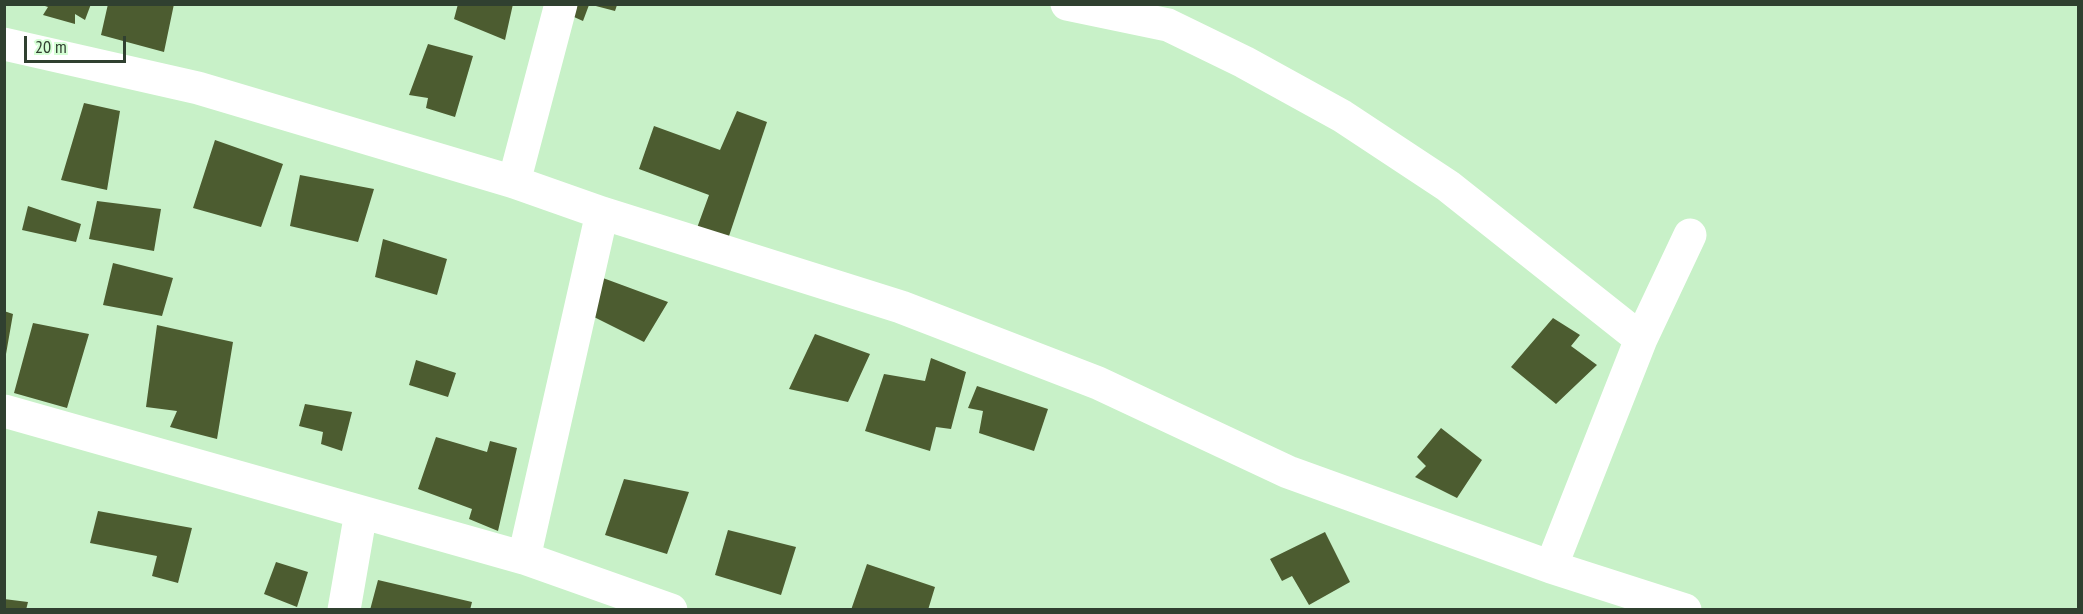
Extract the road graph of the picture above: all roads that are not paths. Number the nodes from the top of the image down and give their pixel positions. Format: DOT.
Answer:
graph roads {
  1 [pos="561,4"];
  2 [pos="1067,4"];
  3 [pos="4,44"];
  4 [pos="514,182"];
  5 [pos="602,213"];
  6 [pos="1690,236"];
  7 [pos="1641,339"];
  8 [pos="4,411"];
  9 [pos="361,512"];
  10 [pos="524,558"];
  11 [pos="1551,567"];
  12 [pos="344,609"];
  13 [pos="671,609"];
  14 [pos="1685,609"];
  1 -- 4 [label="street"];
  2 -- 7 [label="street"];
  3 -- 4 [label="street"];
  4 -- 5 [label="street"];
  5 -- 10 [label="street"];
  5 -- 11 [label="street"];
  6 -- 7 [label="street"];
  7 -- 11 [label="street"];
  8 -- 9 [label="street"];
  9 -- 10 [label="street"];
  9 -- 12 [label="street"];
  10 -- 13 [label="street"];
  11 -- 14 [label="street"];
}
